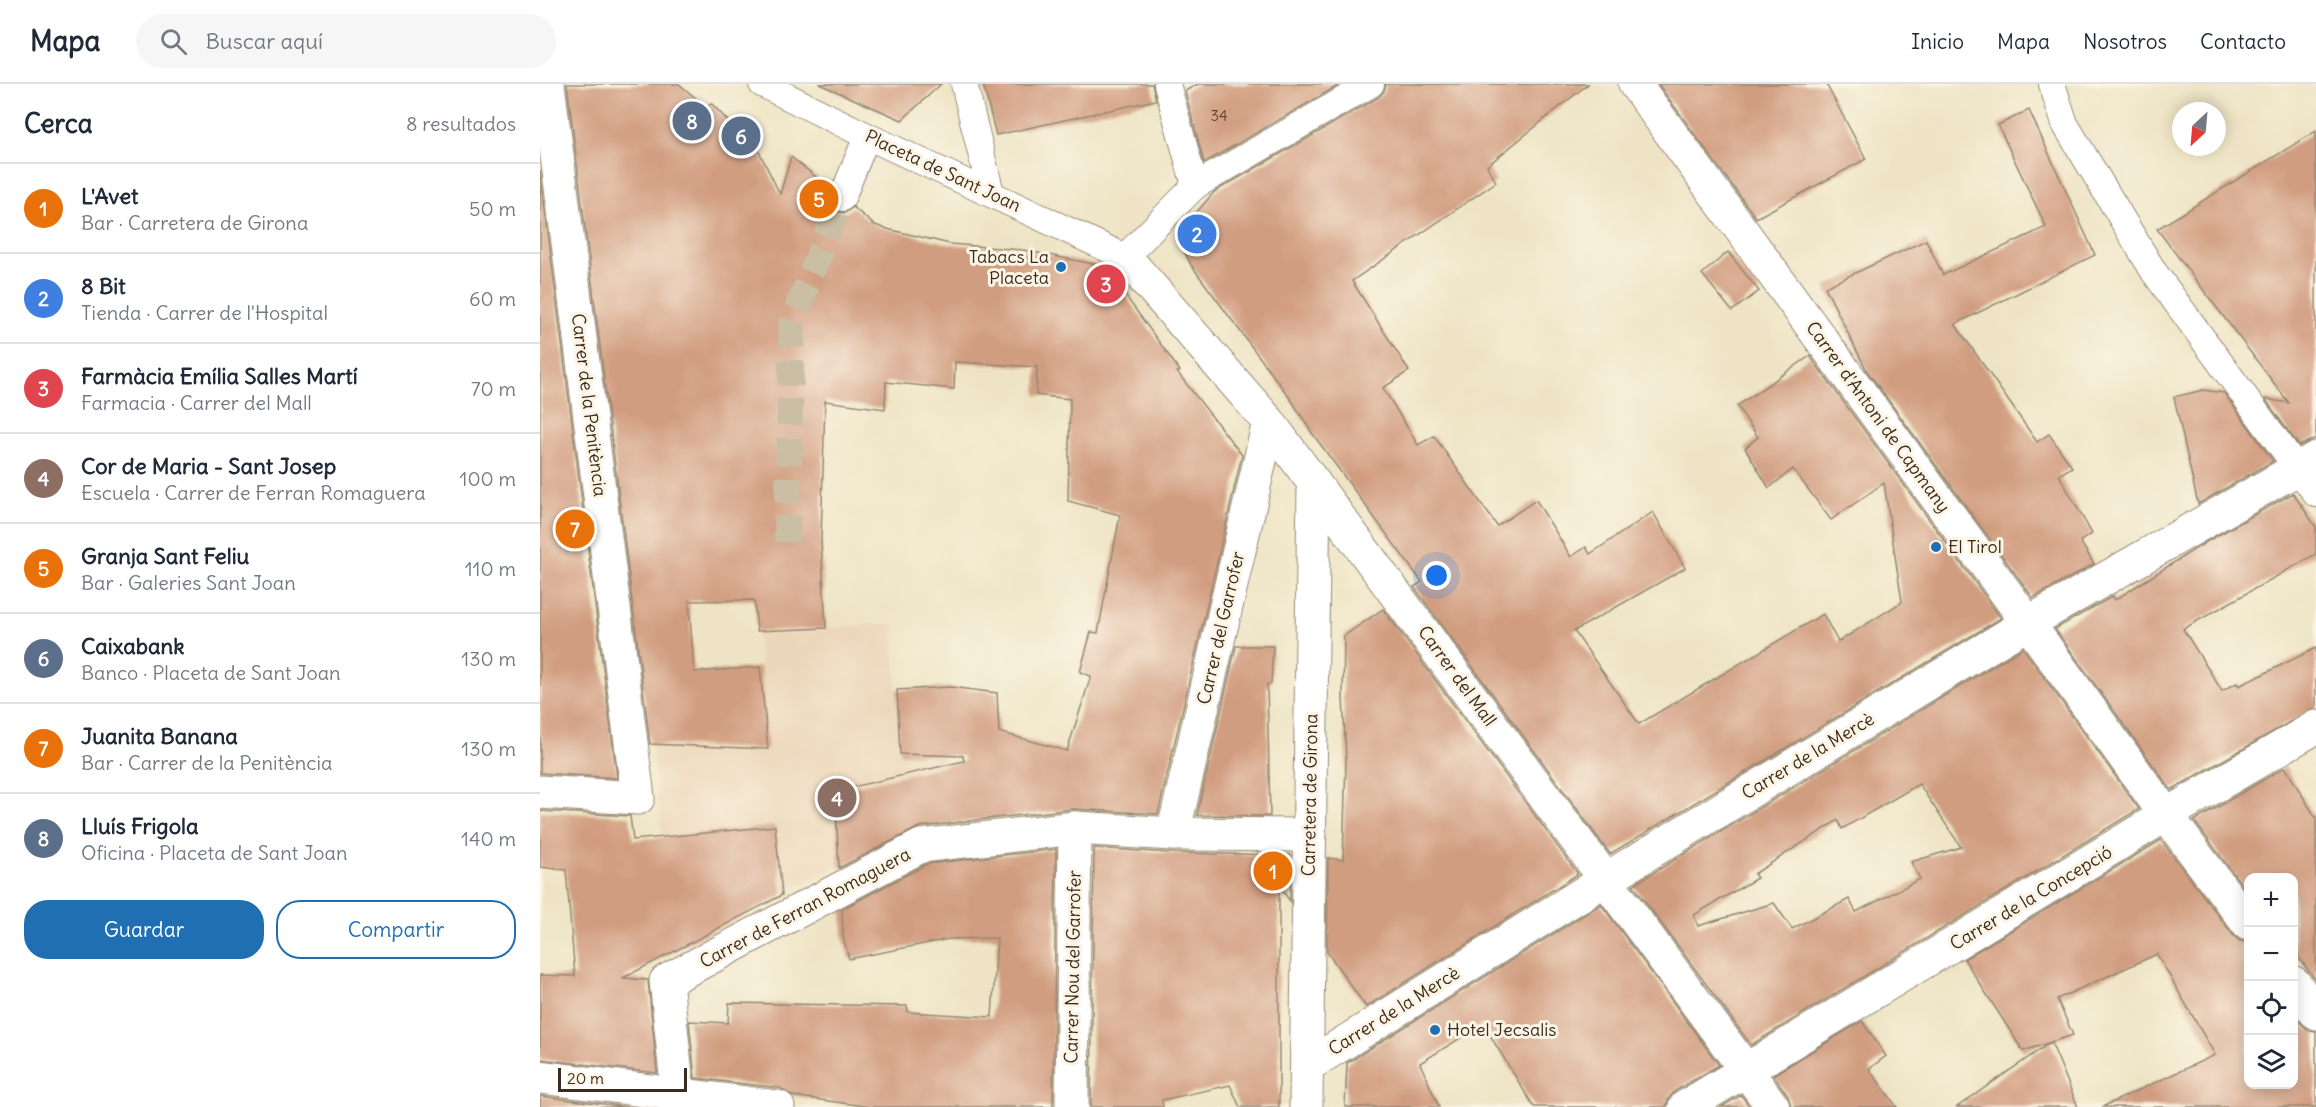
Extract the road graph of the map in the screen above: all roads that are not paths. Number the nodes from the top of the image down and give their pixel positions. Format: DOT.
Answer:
graph roads {
  1 [pos="548,84"];
  2 [pos="762,84"];
  3 [pos="964,84"];
  4 [pos="1635,84"];
  5 [pos="2052,84"];
  6 [pos="1169,85"];
  7 [pos="1368,85"];
  8 [pos="867,136"];
  9 [pos="1195,186"];
  10 [pos="991,193"];
  11 [pos="842,198"];
  12 [pos="1125,257"];
  13 [pos="1269,422"];
  14 [pos="2310,473"];
  15 [pos="1314,483"];
  16 [pos="2028,623"];
  17 [pos="2316,727"];
  18 [pos="540,792"];
  19 [pos="2166,815"];
  20 [pos="1075,828"];
  21 [pos="1173,834"];
  22 [pos="1310,835"];
  23 [pos="1606,879"];
  24 [pos="2244,919"];
  25 [pos="2298,988"];
  26 [pos="2316,1012"];
  27 [pos="1307,1066"];
  28 [pos="1746,1070"];
  29 [pos="540,1077"];
  30 [pos="678,1093"];
  31 [pos="778,1107"];
  32 [pos="1072,1107"];
  33 [pos="1306,1107"];
  34 [pos="1685,1107"];
  35 [pos="1773,1107"];
  1 -- 18 [label="street, Carrer de la Penitència"];
  2 -- 8 [label="street, Placeta de Sant Joan"];
  3 -- 10 [label="street"];
  4 -- 16 [label="street, Carrer d'Antoni de Capmany"];
  5 -- 14 [label="street"];
  6 -- 9 [label="street"];
  7 -- 9 [label="street"];
  8 -- 10 [label="street, Placeta de Sant Joan"];
  8 -- 11 [label="street"];
  9 -- 12 [label="street"];
  10 -- 12 [label="street, Placeta de Sant Joan"];
  12 -- 13 [label="street, Carrer del Mall"];
  13 -- 15 [label="street, Carrer del Mall"];
  13 -- 21 [label="street, Carrer del Garrofer"];
  14 -- 16 [label="street, Carrer de la Mercè"];
  15 -- 22 [label="street, Carretera de Girona"];
  15 -- 23 [label="street, Carrer del Mall"];
  16 -- 19 [label="street, Carrer d'Antoni de Capmany"];
  16 -- 23 [label="street, Carrer de la Mercè"];
  17 -- 19 [label="street, Carrer de la Concepció"];
  19 -- 24 [label="street, Carrer d'Antoni de Capmany"];
  19 -- 28 [label="street, Carrer de la Concepció"];
  20 -- 21 [label="street, Carrer de Ferran Romaguera"];
  20 -- 30 [label="street, Carrer de Ferran Romaguera"];
  20 -- 32 [label="street, Carrer Nou del Garrofer"];
  21 -- 22 [label="street, Carrer de Ferran Romaguera"];
  22 -- 27 [label="street, Carretera de Girona"];
  23 -- 27 [label="street, Carrer de la Mercè"];
  23 -- 28 [label="street, Carrer del Mall"];
  25 -- 26 [label="street"];
  27 -- 33 [label="street, Carretera de Girona"];
  28 -- 34 [label="street, Carrer de la Concepció"];
  28 -- 35 [label="street, Carrer del Mall"];
  29 -- 30 [label="street"];
  30 -- 31 [label="street"];
}
